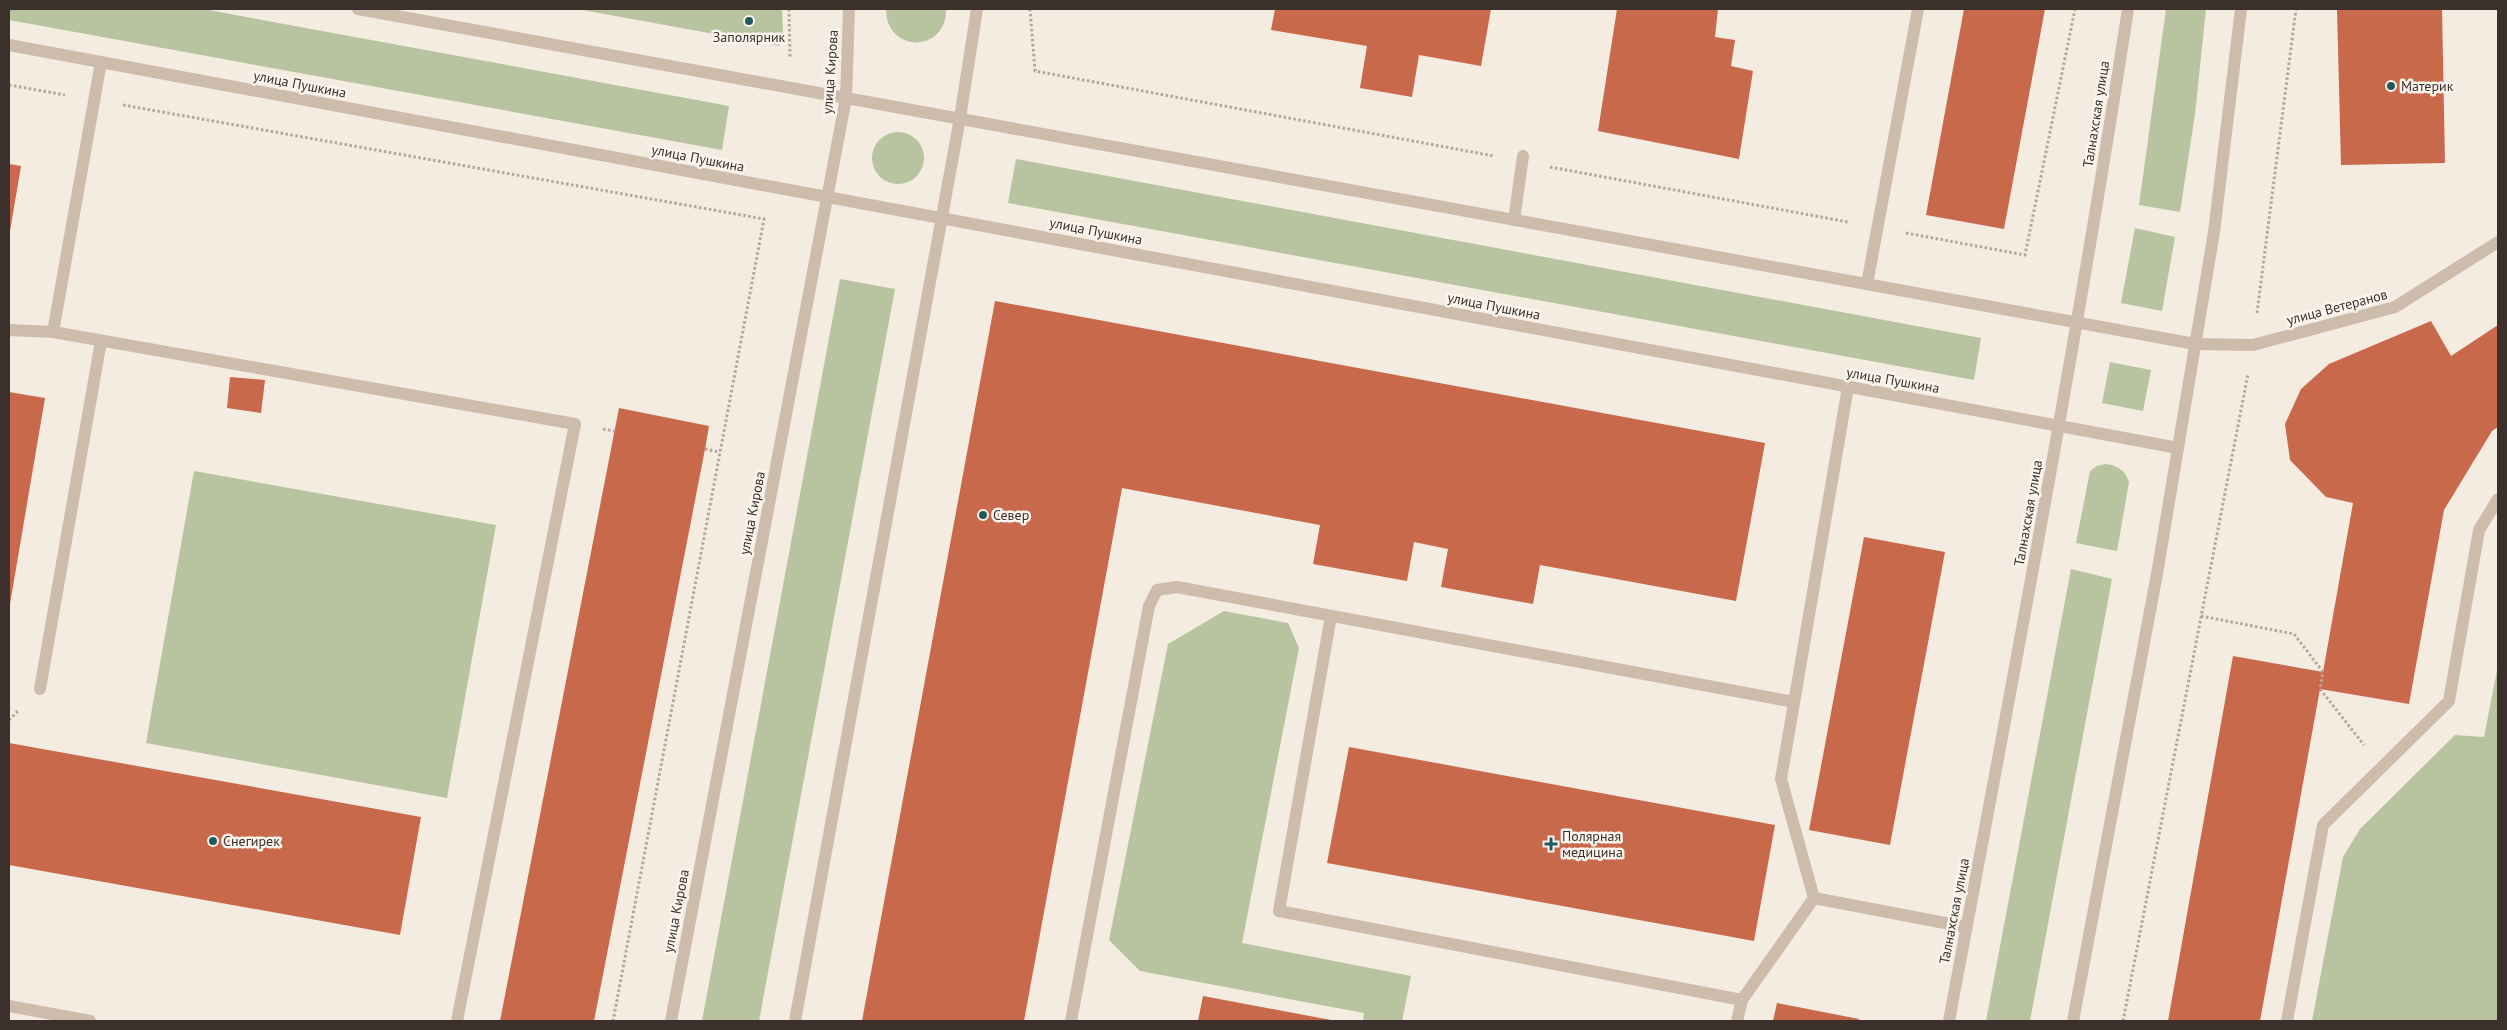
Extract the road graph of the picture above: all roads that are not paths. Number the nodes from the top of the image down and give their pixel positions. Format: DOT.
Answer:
graph roads {
  1 [pos="358,9"];
  2 [pos="849,9"];
  3 [pos="977,9"];
  4 [pos="1918,9"];
  5 [pos="2128,9"];
  6 [pos="2241,9"];
  7 [pos="9,45"];
  8 [pos="101,62"];
  9 [pos="846,98"];
  10 [pos="960,118"];
  11 [pos="1524,156"];
  12 [pos="827,197"];
  13 [pos="942,218"];
  14 [pos="1514,220"];
  15 [pos="2498,242"];
  16 [pos="1867,284"];
  17 [pos="2077,323"];
  18 [pos="9,330"];
  19 [pos="53,332"];
  20 [pos="101,341"];
  21 [pos="2196,344"];
  22 [pos="1848,387"];
  23 [pos="2059,426"];
  24 [pos="2178,448"];
  25 [pos="2498,499"];
  26 [pos="1331,616"];
  27 [pos="40,689"];
  28 [pos="1794,702"];
  29 [pos="1814,898"];
  30 [pos="1966,927"];
  31 [pos="1742,1000"];
  32 [pos="9,1006"];
  33 [pos="90,1021"];
  34 [pos="457,1021"];
  35 [pos="671,1021"];
  36 [pos="795,1021"];
  37 [pos="1070,1021"];
  38 [pos="1737,1021"];
  39 [pos="1949,1021"];
  40 [pos="2073,1021"];
  41 [pos="2286,1021"];
  1 -- 9 [label="street"];
  2 -- 9 [label="street, улица Кирова"];
  3 -- 10 [label="street"];
  4 -- 16 [label="street"];
  5 -- 17 [label="street, Талнахская улица"];
  6 -- 21 [label="street"];
  7 -- 8 [label="street, улица Пушкина"];
  8 -- 12 [label="street, улица Пушкина"];
  8 -- 19 [label="street"];
  9 -- 10 [label="street"];
  9 -- 12 [label="street, улица Кирова"];
  10 -- 13 [label="street"];
  10 -- 14 [label="street"];
  11 -- 14 [label="street"];
  12 -- 13 [label="street, улица Пушкина"];
  12 -- 35 [label="street, улица Кирова"];
  13 -- 22 [label="street, улица Пушкина"];
  13 -- 36 [label="street"];
  14 -- 16 [label="street"];
  15 -- 21 [label="street, улица Ветеранов"];
  16 -- 17 [label="street"];
  17 -- 21 [label="street"];
  17 -- 23 [label="street, Талнахская улица"];
  18 -- 19 [label="street"];
  19 -- 20 [label="street"];
  20 -- 27 [label="street"];
  20 -- 34 [label="street"];
  21 -- 24 [label="street"];
  22 -- 23 [label="street, улица Пушкина"];
  22 -- 28 [label="street"];
  23 -- 24 [label="street, улица Пушкина"];
  23 -- 30 [label="street, Талнахская улица"];
  24 -- 40 [label="street"];
  25 -- 41 [label="street"];
  26 -- 28 [label="street"];
  26 -- 31 [label="street"];
  26 -- 37 [label="street"];
  28 -- 29 [label="street"];
  29 -- 30 [label="street"];
  29 -- 31 [label="street"];
  30 -- 39 [label="street, Талнахская улица"];
  31 -- 38 [label="street"];
  32 -- 33 [label="street"];
}
